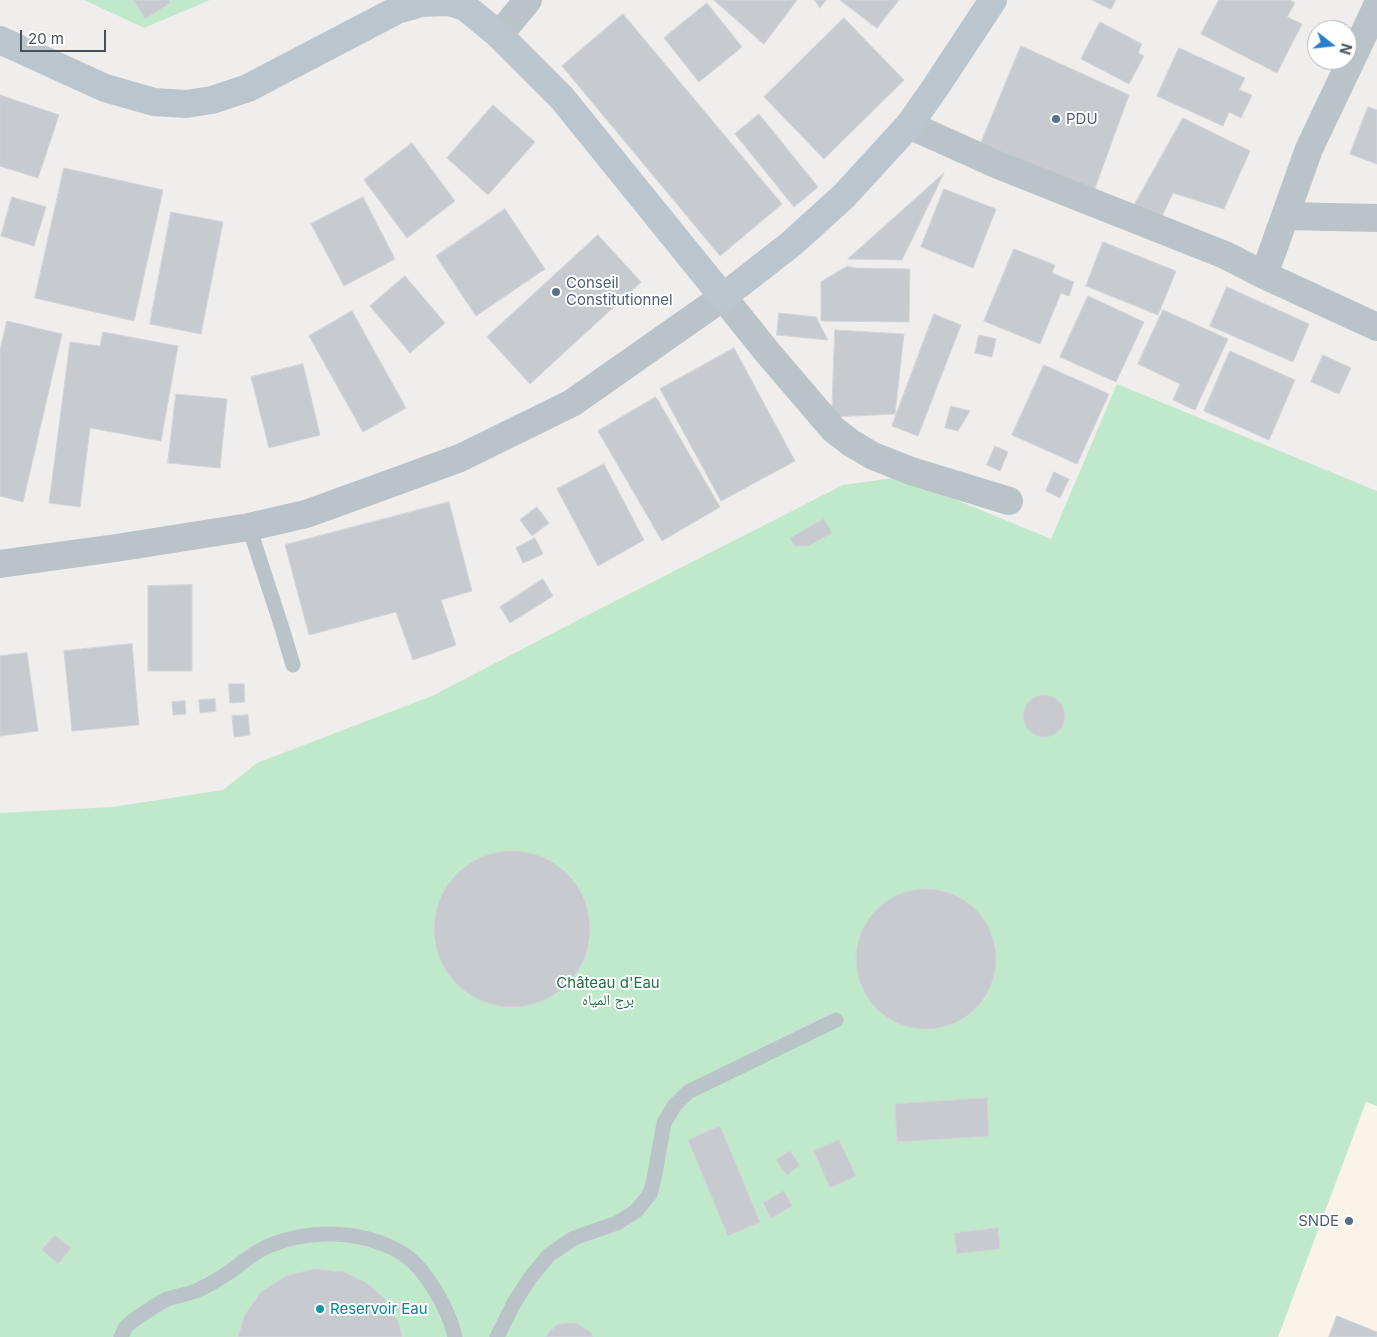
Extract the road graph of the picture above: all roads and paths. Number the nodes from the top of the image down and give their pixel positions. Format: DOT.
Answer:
graph roads {
  1 [pos="528,0"];
  2 [pos="993,0"];
  3 [pos="1377,6"];
  4 [pos="499,34"];
  5 [pos="0,40"];
  6 [pos="908,125"];
  7 [pos="1285,216"];
  8 [pos="1377,218"];
  9 [pos="1264,276"];
  10 [pos="723,296"];
  11 [pos="1377,328"];
  12 [pos="1009,501"];
  13 [pos="249,527"];
  14 [pos="0,564"];
  15 [pos="293,665"];
  16 [pos="836,1020"];
  17 [pos="121,1337"];
  18 [pos="455,1337"];
  19 [pos="497,1337"];
  1 -- 4 [label="street"];
  2 -- 6 [label="street"];
  3 -- 7 [label="street"];
  4 -- 5 [label="street"];
  4 -- 10 [label="street"];
  6 -- 9 [label="street"];
  6 -- 10 [label="street"];
  7 -- 8 [label="street"];
  7 -- 9 [label="street"];
  9 -- 11 [label="street"];
  10 -- 12 [label="street"];
  10 -- 13 [label="street"];
  13 -- 14 [label="street"];
  13 -- 15 [label="lane"];
  16 -- 19 [label="lane"];
  17 -- 18 [label="lane"];
}
